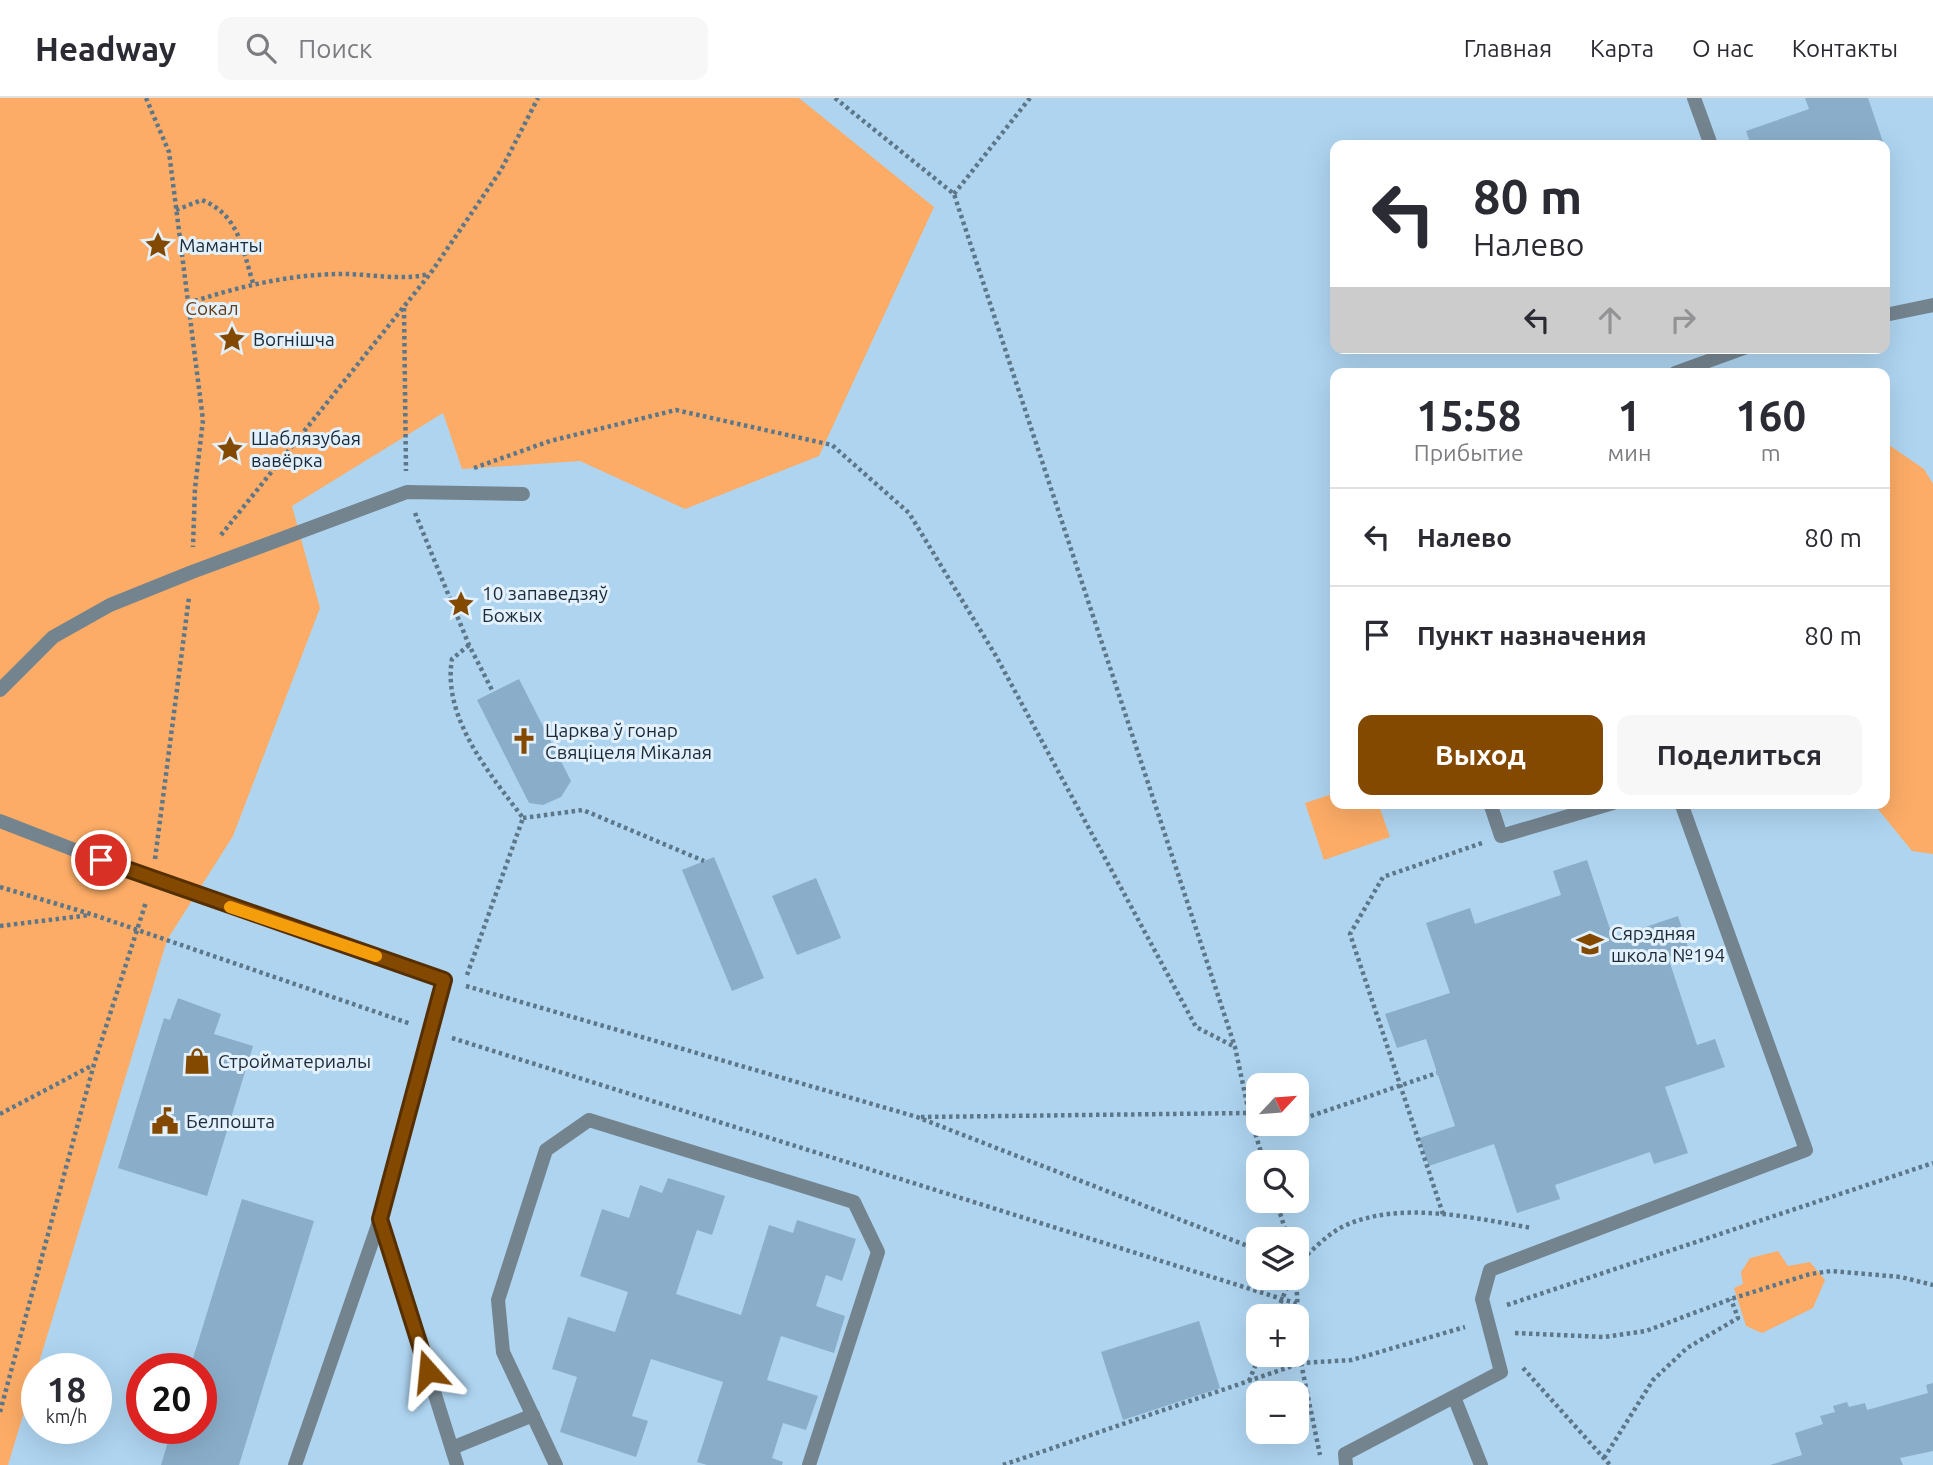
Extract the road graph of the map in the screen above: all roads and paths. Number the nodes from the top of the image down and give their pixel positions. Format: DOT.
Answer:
graph roads {
  1 [pos="146,98"];
  2 [pos="538,98"];
  3 [pos="835,98"];
  4 [pos="1030,98"];
  5 [pos="1694,98"];
  6 [pos="1709,140"];
  7 [pos="954,194"];
  8 [pos="176,210"];
  9 [pos="430,274"];
  10 [pos="253,283"];
  11 [pos="188,303"];
  12 [pos="1933,305"];
  13 [pos="404,307"];
  14 [pos="1890,314"];
  15 [pos="1727,354"];
  16 [pos="1689,368"];
  17 [pos="472,469"];
  18 [pos="407,492"];
  19 [pos="523,494"];
  20 [pos="217,540"];
  21 [pos="192,572"];
  22 [pos="469,645"];
  23 [pos="0,690"];
  24 [pos="494,692"];
  25 [pos="1492,809"];
  26 [pos="1593,809"];
  27 [pos="1683,809"];
  28 [pos="523,818"];
  29 [pos="0,821"];
  30 [pos="1502,836"];
  31 [pos="704,861"];
  32 [pos="152,880"];
  33 [pos="0,887"];
  34 [pos="94,915"];
  35 [pos="0,926"];
  36 [pos="139,930"];
  37 [pos="430,1031"];
  38 [pos="1235,1047"];
  39 [pos="94,1064"];
  40 [pos="1437,1073"];
  41 [pos="1400,1085"];
  42 [pos="1246,1099"];
  43 [pos="1246,1113"];
  44 [pos="0,1114"];
  45 [pos="917,1117"];
  46 [pos="1309,1117"];
  47 [pos="1933,1163"];
  48 [pos="1443,1214"];
  49 [pos="380,1219"];
  50 [pos="1536,1228"];
  51 [pos="1246,1245"];
  52 [pos="1309,1254"];
  53 [pos="1933,1285"];
  54 [pos="1285,1290"];
  55 [pos="1297,1290"];
  56 [pos="1731,1299"];
  57 [pos="1281,1300"];
  58 [pos="1280,1304"];
  59 [pos="1298,1304"];
  60 [pos="1485,1313"];
  61 [pos="1466,1327"];
  62 [pos="1490,1332"];
  63 [pos="1516,1359"];
  64 [pos="1309,1363"];
  65 [pos="1255,1367"];
  66 [pos="1289,1367"];
  67 [pos="1302,1367"];
  68 [pos="1249,1381"];
  69 [pos="1246,1382"];
  70 [pos="1454,1397"];
  71 [pos="0,1412"];
  72 [pos="533,1415"];
  73 [pos="452,1448"];
  74 [pos="1604,1458"];
  75 [pos="1321,1463"];
  76 [pos="295,1465"];
  77 [pos="457,1465"];
  78 [pos="556,1465"];
  79 [pos="809,1465"];
  80 [pos="1003,1465"];
  81 [pos="1346,1465"];
  82 [pos="1481,1465"];
  83 [pos="1610,1465"];
  1 -- 8 [label="path"];
  2 -- 9 [label="path"];
  3 -- 7 [label="path"];
  4 -- 7 [label="path"];
  5 -- 6 [label="lane"];
  7 -- 38 [label="path"];
  8 -- 10 [label="path"];
  8 -- 11 [label="path"];
  9 -- 10 [label="path"];
  9 -- 13 [label="path"];
  10 -- 11 [label="path"];
  11 -- 21 [label="path"];
  12 -- 14 [label="lane"];
  13 -- 18 [label="path"];
  13 -- 20 [label="path"];
  15 -- 16 [label="lane"];
  17 -- 38 [label="path"];
  18 -- 19 [label="lane"];
  18 -- 21 [label="lane"];
  18 -- 22 [label="path"];
  21 -- 23 [label="lane"];
  21 -- 32 [label="path"];
  22 -- 24 [label="path"];
  22 -- 28 [label="path"];
  25 -- 30 [label="lane"];
  26 -- 30 [label="lane"];
  27 -- 60 [label="lane"];
  28 -- 31 [label="path"];
  28 -- 45 [label="path"];
  29 -- 32 [label="lane"];
  30 -- 41 [label="path"];
  32 -- 36 [label="path"];
  32 -- 37 [label="lane"];
  33 -- 34 [label="path"];
  34 -- 35 [label="path"];
  34 -- 36 [label="path"];
  36 -- 37 [label="path"];
  36 -- 39 [label="path"];
  37 -- 49 [label="lane"];
  37 -- 57 [label="path"];
  38 -- 42 [label="path"];
  39 -- 44 [label="path"];
  39 -- 71 [label="path"];
  40 -- 41 [label="path"];
  41 -- 46 [label="path"];
  41 -- 48 [label="path"];
  43 -- 45 [label="path"];
  45 -- 51 [label="path"];
  47 -- 60 [label="path"];
  48 -- 50 [label="path"];
  48 -- 52 [label="path"];
  49 -- 73 [label="lane"];
  49 -- 76 [label="lane"];
  53 -- 56 [label="path"];
  54 -- 57 [label="path"];
  55 -- 59 [label="path"];
  56 -- 62 [label="path"];
  56 -- 74 [label="path"];
  57 -- 58 [label="path"];
  57 -- 59 [label="path"];
  60 -- 61 [label="path"];
  60 -- 62 [label="lane"];
  61 -- 62 [label="path"];
  61 -- 64 [label="path"];
  62 -- 70 [label="lane"];
  63 -- 74 [label="path"];
  65 -- 68 [label="path"];
  66 -- 68 [label="path"];
  67 -- 75 [label="path"];
  69 -- 80 [label="path"];
  70 -- 81 [label="lane"];
  70 -- 82 [label="lane"];
  72 -- 73 [label="lane"];
  72 -- 78 [label="lane"];
  72 -- 79 [label="lane"];
  73 -- 77 [label="lane"];
  74 -- 83 [label="path"];
}
